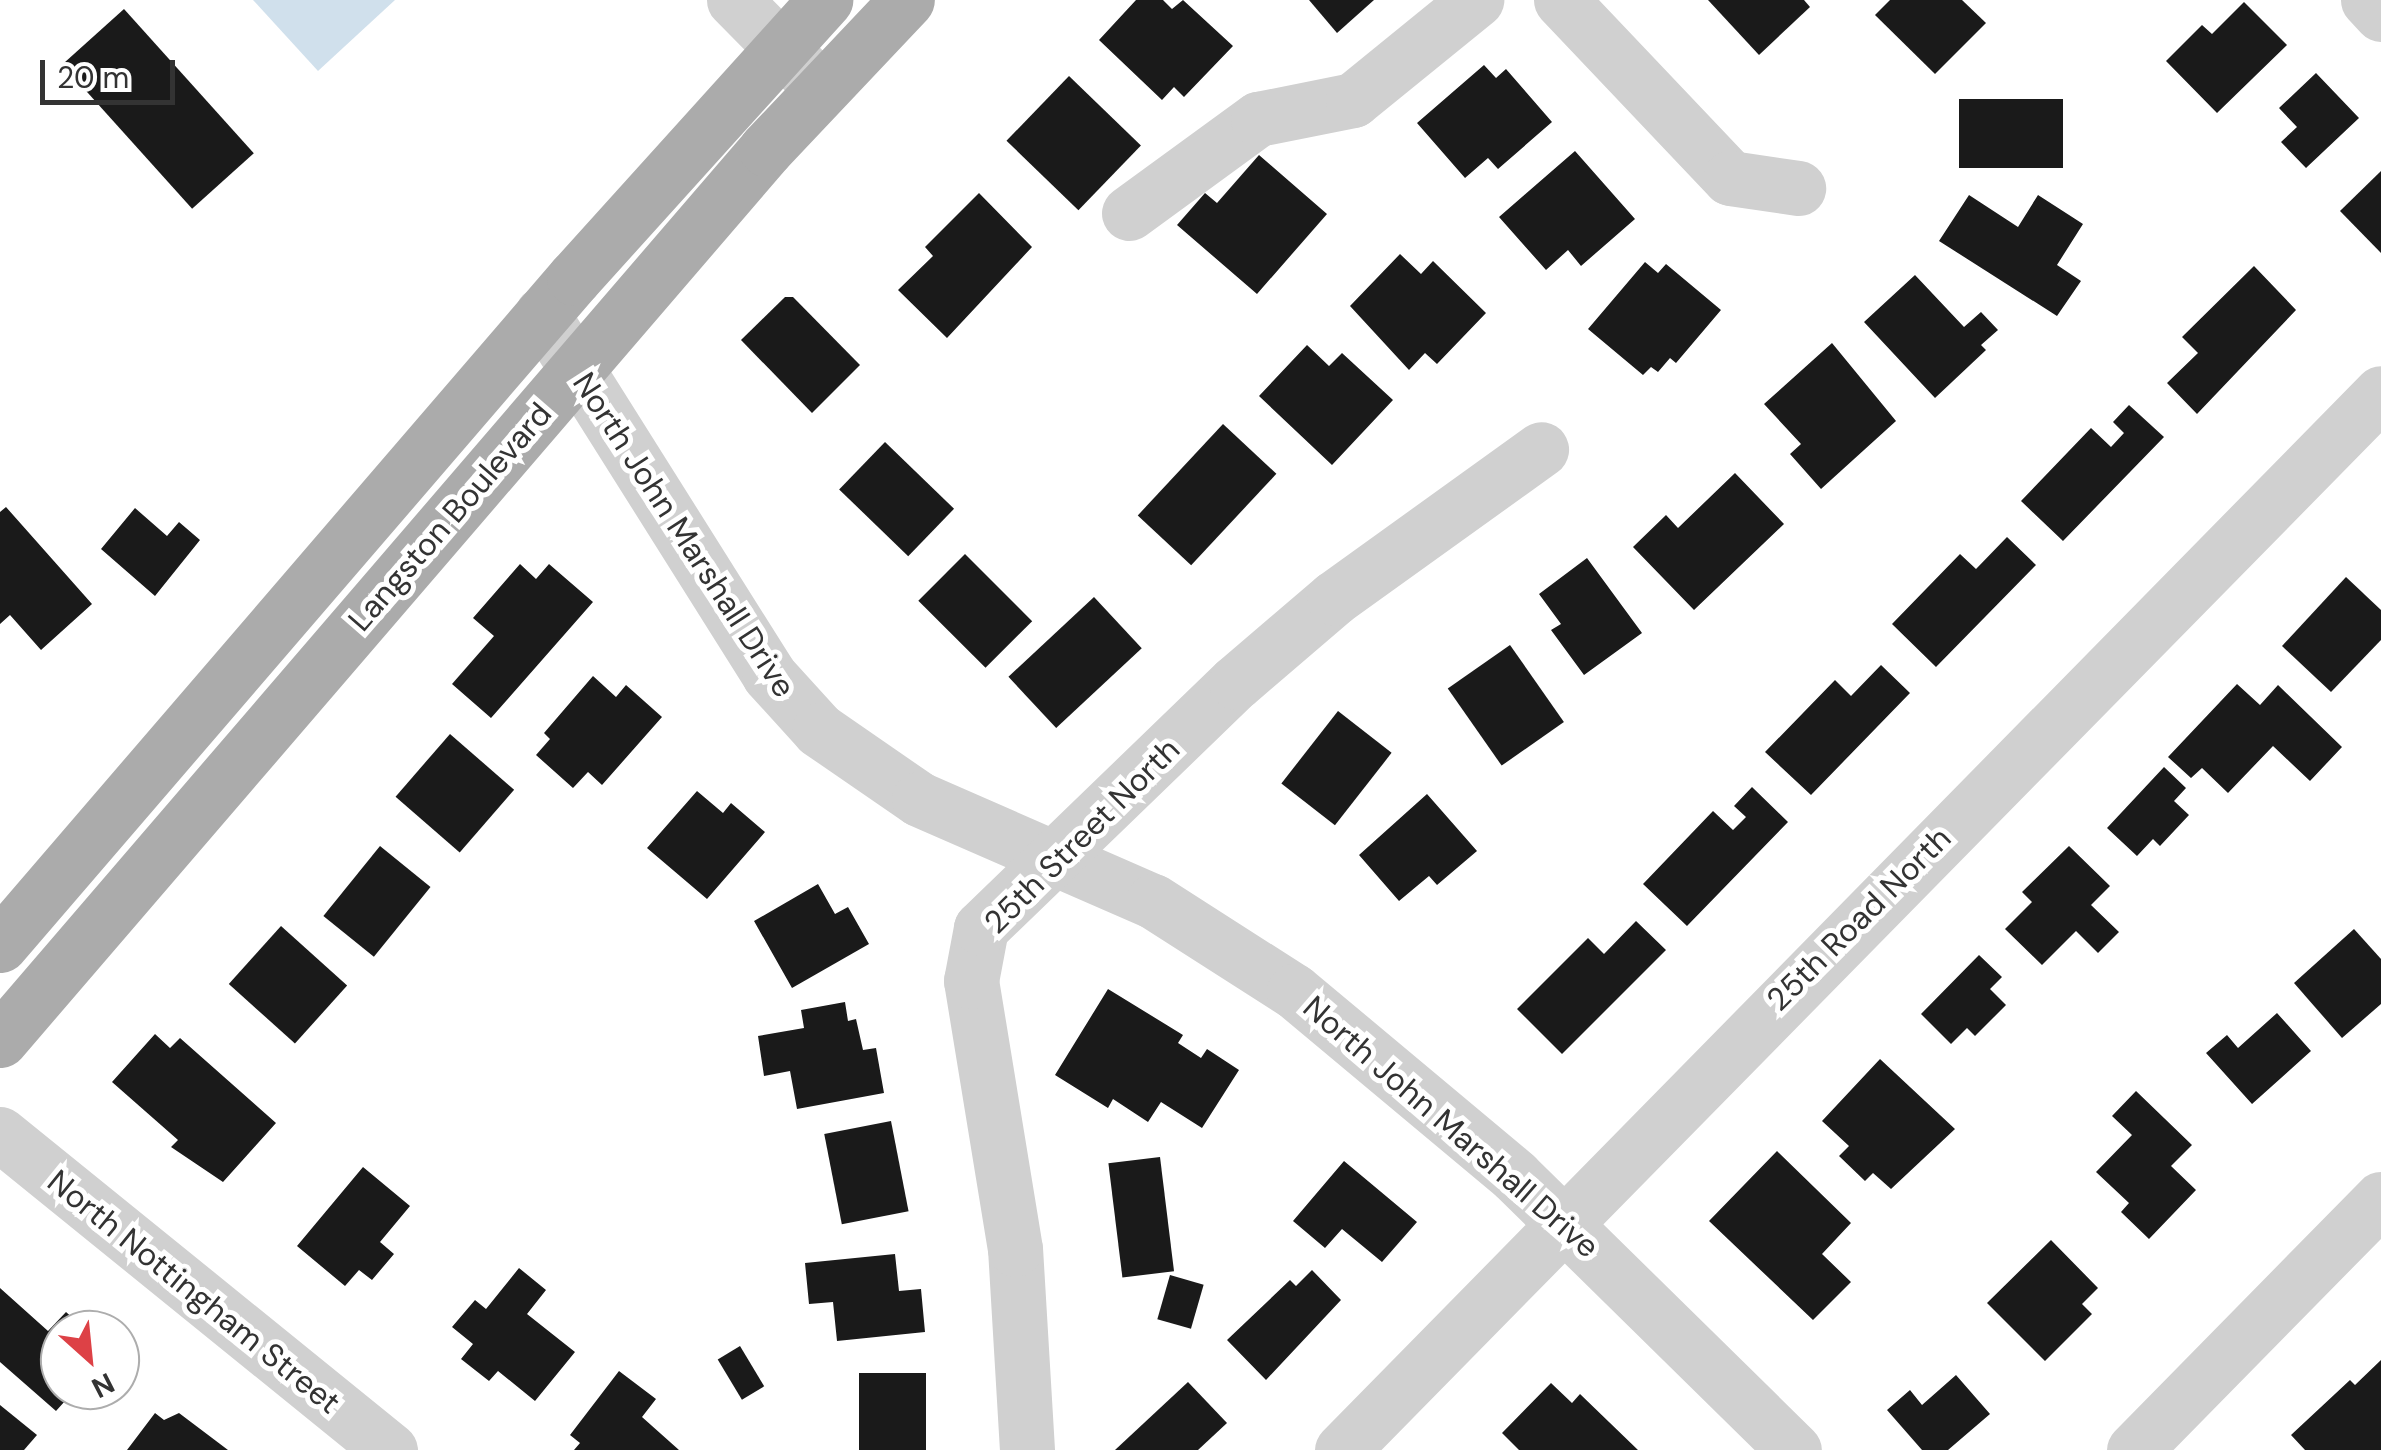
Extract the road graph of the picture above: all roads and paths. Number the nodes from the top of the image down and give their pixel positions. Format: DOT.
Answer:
graph roads {
  1 [pos="734,0"];
  2 [pos="824,0"];
  3 [pos="907,0"];
  4 [pos="1476,0"];
  5 [pos="1560,0"];
  6 [pos="2368,0"];
  7 [pos="2381,14"];
  8 [pos="778,48"];
  9 [pos="822,88"];
  10 [pos="1798,188"];
  11 [pos="1129,213"];
  12 [pos="542,314"];
  13 [pos="576,369"];
  14 [pos="2381,393"];
  15 [pos="1540,449"];
  16 [pos="1052,857"];
  17 [pos="0,945"];
  18 [pos="0,1040"];
  19 [pos="0,1134"];
  20 [pos="2381,1199"];
  21 [pos="1562,1220"];
  22 [pos="390,1450"];
  23 [pos="1026,1450"];
  24 [pos="1342,1450"];
  25 [pos="1794,1450"];
  26 [pos="2134,1450"];
  1 -- 8 [label="street"];
  2 -- 8 [label="main road, Langston Boulevard"];
  3 -- 9 [label="main road, Langston Boulevard"];
  4 -- 11 [label="street"];
  5 -- 10 [label="street"];
  6 -- 7 [label="street"];
  8 -- 9 [label="street"];
  8 -- 12 [label="main road, Langston Boulevard"];
  9 -- 13 [label="main road, Langston Boulevard"];
  12 -- 13 [label="street, North John Marshall Drive"];
  12 -- 17 [label="main road, Langston Boulevard"];
  13 -- 16 [label="street, North John Marshall Drive"];
  13 -- 18 [label="main road, Langston Boulevard"];
  14 -- 21 [label="street, 25th Road North"];
  15 -- 16 [label="street, 25th Street North"];
  16 -- 21 [label="street, North John Marshall Drive"];
  16 -- 23 [label="street, 25th Street North"];
  19 -- 22 [label="street, North Nottingham Street"];
  20 -- 26 [label="street"];
  21 -- 24 [label="street, 25th Road North"];
  21 -- 25 [label="street, North John Marshall Drive"];
}
